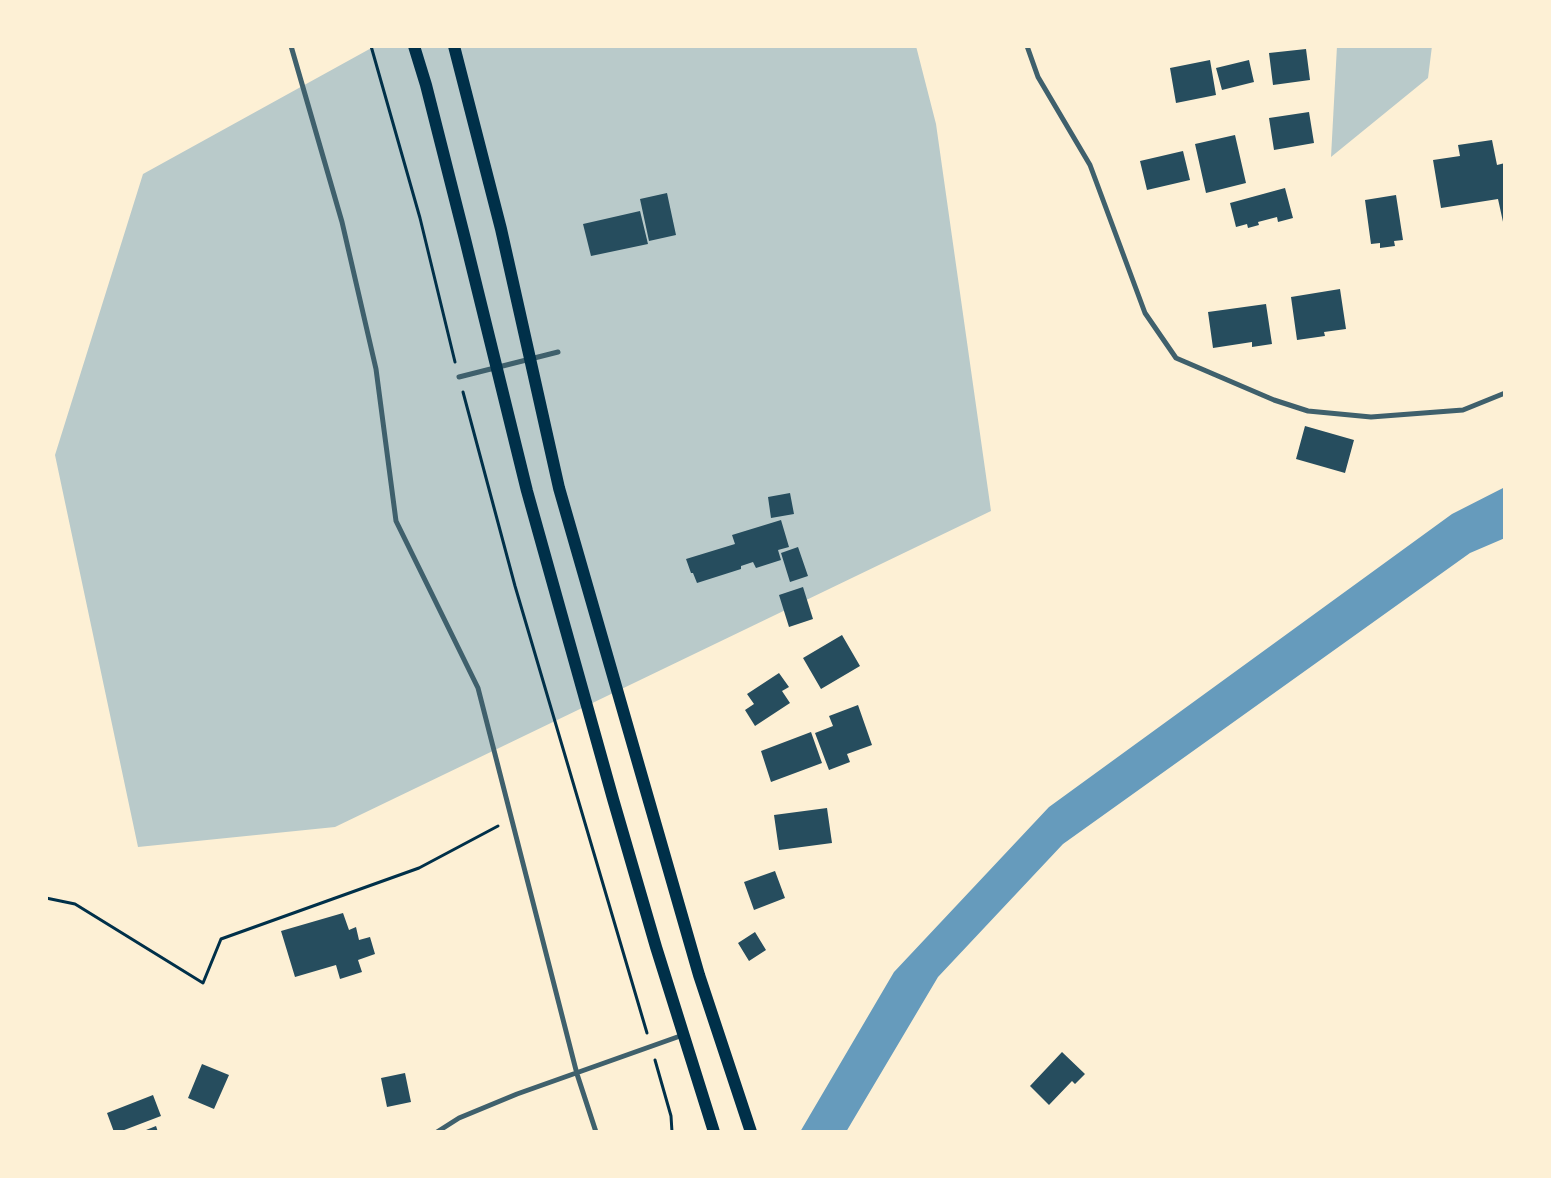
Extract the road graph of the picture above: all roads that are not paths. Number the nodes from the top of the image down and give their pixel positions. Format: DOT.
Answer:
graph roads {
  1 [pos="291,46"];
  2 [pos="414,46"];
  3 [pos="454,46"];
  4 [pos="1028,46"];
  5 [pos="558,352"];
  6 [pos="459,377"];
  7 [pos="1505,393"];
  8 [pos="684,1034"];
  9 [pos="577,1074"];
  10 [pos="437,1132"];
  11 [pos="596,1132"];
  12 [pos="714,1132"];
  13 [pos="751,1132"];
  1 -- 9 [label="street"];
  2 -- 8 [label="main road"];
  3 -- 13 [label="main road"];
  4 -- 7 [label="street"];
  5 -- 6 [label="street"];
  8 -- 9 [label="street"];
  8 -- 12 [label="main road"];
  9 -- 10 [label="street"];
  9 -- 11 [label="street"];
}
